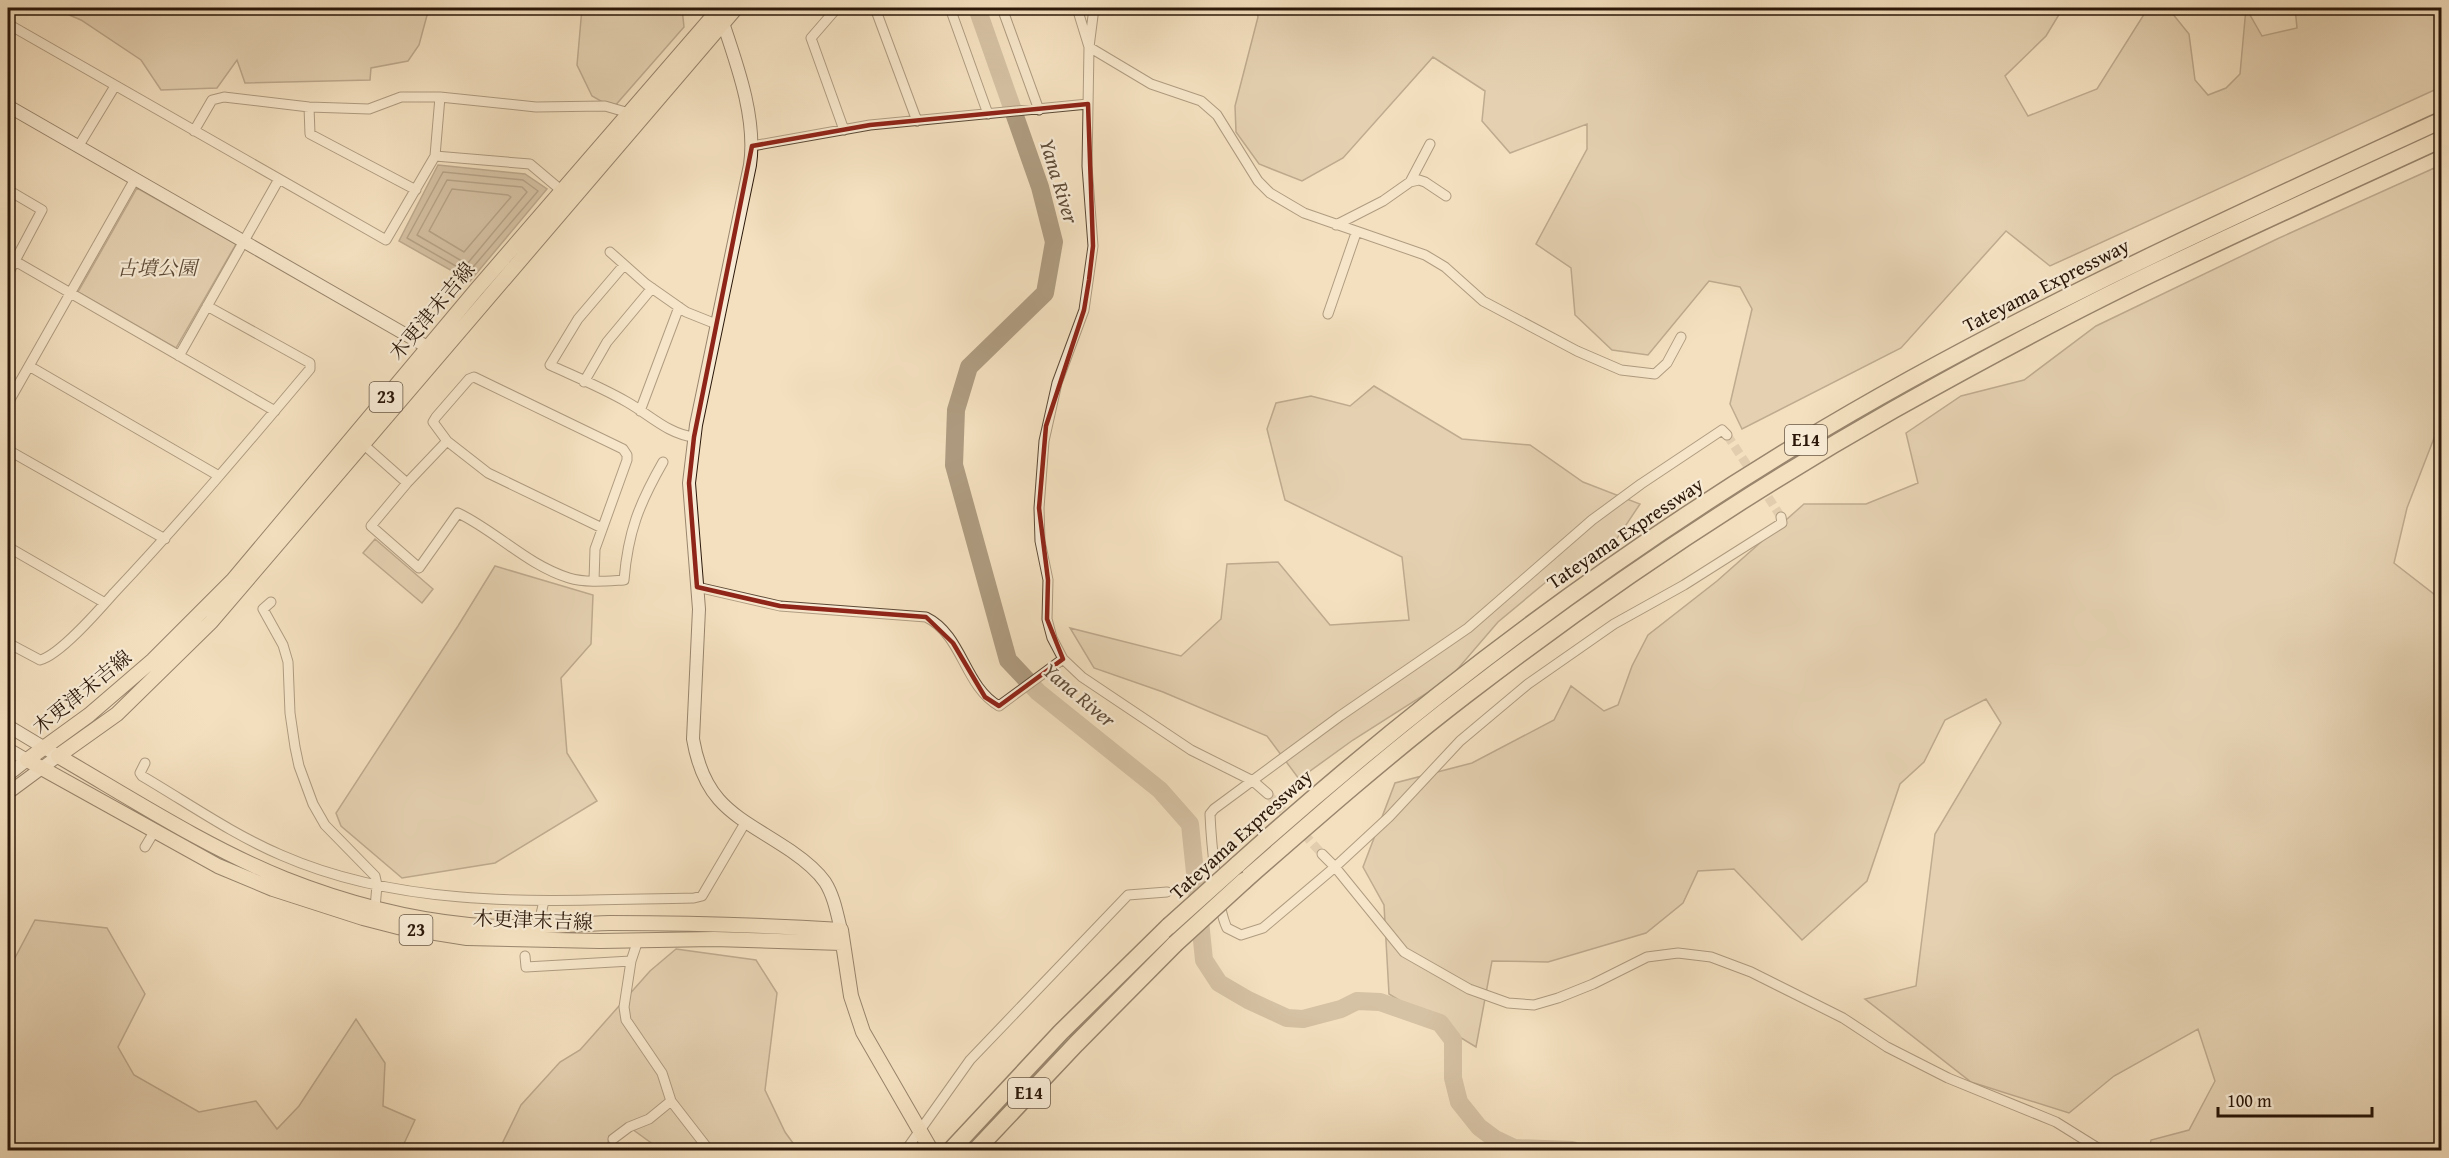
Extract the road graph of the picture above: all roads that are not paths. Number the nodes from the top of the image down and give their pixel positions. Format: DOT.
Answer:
graph roads {
  1 [pos="736,8"];
  2 [pos="837,8"];
  3 [pos="875,8"];
  4 [pos="950,8"];
  5 [pos="1002,8"];
  6 [pos="1077,8"];
  7 [pos="1094,8"];
  8 [pos="720,12"];
  9 [pos="8,24"];
  10 [pos="1089,47"];
  11 [pos="116,86"];
  12 [pos="440,97"];
  13 [pos="1088,104"];
  14 [pos="8,106"];
  15 [pos="309,107"];
  16 [pos="1036,110"];
  17 [pos="629,113"];
  18 [pos="992,114"];
  19 [pos="2442,120"];
  20 [pos="917,121"];
  21 [pos="844,130"];
  22 [pos="194,131"];
  23 [pos="2442,140"];
  24 [pos="1430,144"];
  25 [pos="752,146"];
  26 [pos="78,147"];
  27 [pos="435,156"];
  28 [pos="135,179"];
  29 [pos="279,179"];
  30 [pos="1410,182"];
  31 [pos="8,190"];
  32 [pos="416,190"];
  33 [pos="562,191"];
  34 [pos="1446,196"];
  35 [pos="1336,225"];
  36 [pos="1356,232"];
  37 [pos="244,242"];
  38 [pos="610,252"];
  39 [pos="11,259"];
  40 [pos="624,265"];
  41 [pos="8,274"];
  42 [pos="652,288"];
  43 [pos="70,293"];
  44 [pos="207,306"];
  45 [pos="679,307"];
  46 [pos="1328,315"];
  47 [pos="716,324"];
  48 [pos="1681,337"];
  49 [pos="433,351"];
  50 [pos="179,356"];
  51 [pos="28,366"];
  52 [pos="584,382"];
  53 [pos="8,403"];
  54 [pos="275,411"];
  55 [pos="640,411"];
  56 [pos="1727,435"];
  57 [pos="694,437"];
  58 [pos="447,441"];
  59 [pos="363,444"];
  60 [pos="8,450"];
  61 [pos="663,462"];
  62 [pos="219,476"];
  63 [pos="407,483"];
  64 [pos="1781,516"];
  65 [pos="602,528"];
  66 [pos="165,539"];
  67 [pos="8,547"];
  68 [pos="594,581"];
  69 [pos="697,587"];
  70 [pos="270,602"];
  71 [pos="105,603"];
  72 [pos="8,644"];
  73 [pos="1063,659"];
  74 [pos="8,726"];
  75 [pos="43,748"];
  76 [pos="8,750"];
  77 [pos="58,756"];
  78 [pos="27,760"];
  79 [pos="145,763"];
  80 [pos="41,768"];
  81 [pos="8,775"];
  82 [pos="1253,781"];
  83 [pos="8,793"];
  84 [pos="1268,794"];
  85 [pos="745,823"];
  86 [pos="154,832"];
  87 [pos="146,847"];
  88 [pos="1322,854"];
  89 [pos="1335,867"];
  90 [pos="377,885"];
  91 [pos="1167,892"];
  92 [pos="544,900"];
  93 [pos="375,908"];
  94 [pos="542,914"];
  95 [pos="841,936"];
  96 [pos="638,940"];
  97 [pos="525,956"];
  98 [pos="631,962"];
  99 [pos="671,1101"];
  100 [pos="920,1133"];
  101 [pos="613,1139"];
  102 [pos="980,1146"];
  103 [pos="709,1150"];
  104 [pos="906,1150"];
  105 [pos="931,1150"];
  106 [pos="951,1150"];
  107 [pos="2101,1150"];
  1 -- 8 [label="main road, 木更津末吉線 / 23"];
  2 -- 21 [label="street"];
  3 -- 20 [label="street"];
  4 -- 18 [label="street"];
  5 -- 16 [label="street"];
  6 -- 10 [label="street"];
  7 -- 10 [label="street"];
  8 -- 17 [label="main road, 木更津末吉線 / 23"];
  8 -- 25 [label="street"];
  8 -- 49 [label="main road, 木更津末吉線 / 23"];
  9 -- 11 [label="street"];
  10 -- 13 [label="street"];
  10 -- 35 [label="street"];
  11 -- 22 [label="street"];
  11 -- 26 [label="street"];
  12 -- 15 [label="street"];
  12 -- 17 [label="street"];
  12 -- 27 [label="street"];
  13 -- 16 [label="street"];
  13 -- 73 [label="street"];
  14 -- 26 [label="street"];
  15 -- 22 [label="street"];
  15 -- 32 [label="street"];
  16 -- 18 [label="street"];
  17 -- 33 [label="main road, 木更津末吉線 / 23"];
  18 -- 20 [label="street"];
  19 -- 106 [label="highway, Tateyama Expressway / E14, bridge"];
  20 -- 21 [label="street"];
  21 -- 25 [label="street"];
  22 -- 29 [label="street"];
  23 -- 102 [label="highway, Tateyama Expressway / E14, bridge"];
  24 -- 30 [label="street"];
  25 -- 47 [label="street"];
  26 -- 28 [label="street"];
  27 -- 32 [label="street"];
  27 -- 33 [label="street"];
  28 -- 37 [label="street"];
  28 -- 43 [label="street"];
  29 -- 32 [label="street"];
  29 -- 37 [label="street"];
  30 -- 34 [label="street"];
  30 -- 35 [label="street"];
  31 -- 39 [label="street"];
  33 -- 49 [label="main road, 木更津末吉線 / 23"];
  35 -- 36 [label="street"];
  36 -- 46 [label="street"];
  36 -- 48 [label="street"];
  37 -- 44 [label="street"];
  37 -- 49 [label="street"];
  38 -- 40 [label="street"];
  39 -- 41 [label="street"];
  39 -- 43 [label="street"];
  40 -- 42 [label="street"];
  40 -- 52 [label="street"];
  42 -- 45 [label="street"];
  42 -- 52 [label="street"];
  43 -- 50 [label="street"];
  43 -- 51 [label="street"];
  44 -- 50 [label="street"];
  44 -- 54 [label="street"];
  45 -- 47 [label="street"];
  45 -- 55 [label="street"];
  47 -- 57 [label="street"];
  49 -- 59 [label="main road, 木更津末吉線 / 23"];
  49 -- 75 [label="main road, 木更津末吉線 / 23"];
  50 -- 54 [label="street"];
  51 -- 53 [label="street"];
  51 -- 62 [label="street"];
  52 -- 55 [label="street"];
  54 -- 62 [label="street"];
  55 -- 57 [label="street"];
  56 -- 82 [label="street"];
  57 -- 69 [label="street"];
  58 -- 63 [label="street"];
  58 -- 65 [label="street"];
  58 -- 65 [label="street"];
  59 -- 63 [label="street"];
  59 -- 77 [label="main road, 木更津末吉線 / 23"];
  60 -- 66 [label="street"];
  61 -- 68 [label="street"];
  62 -- 66 [label="street"];
  63 -- 68 [label="street"];
  64 -- 89 [label="street"];
  65 -- 68 [label="street"];
  66 -- 71 [label="street"];
  67 -- 71 [label="street"];
  69 -- 73 [label="street"];
  69 -- 85 [label="street"];
  70 -- 90 [label="street"];
  71 -- 72 [label="street"];
  73 -- 82 [label="street"];
  74 -- 75 [label="street"];
  75 -- 77 [label="street"];
  75 -- 78 [label="main road, 木更津末吉線 / 23"];
  76 -- 78 [label="street"];
  77 -- 80 [label="street"];
  77 -- 93 [label="main road, 木更津末吉線 / 23"];
  78 -- 80 [label="main road, 木更津末吉線 / 23"];
  78 -- 81 [label="street"];
  79 -- 90 [label="street"];
  80 -- 83 [label="street"];
  80 -- 86 [label="main road, 木更津末吉線 / 23"];
  82 -- 84 [label="street"];
  82 -- 89 [label="street"];
  85 -- 92 [label="street"];
  85 -- 95 [label="street"];
  86 -- 87 [label="street"];
  86 -- 96 [label="main road, 木更津末吉線 / 23"];
  88 -- 89 [label="street"];
  89 -- 107 [label="street"];
  90 -- 92 [label="street"];
  90 -- 93 [label="street"];
  91 -- 100 [label="street"];
  92 -- 94 [label="street"];
  93 -- 95 [label="main road, 木更津末吉線 / 23"];
  95 -- 96 [label="main road, 木更津末吉線 / 23"];
  95 -- 100 [label="main road"];
  96 -- 98 [label="street"];
  97 -- 98 [label="street"];
  98 -- 99 [label="street"];
  99 -- 101 [label="street"];
  99 -- 103 [label="street"];
  100 -- 104 [label="street"];
  100 -- 105 [label="main road"];
}
